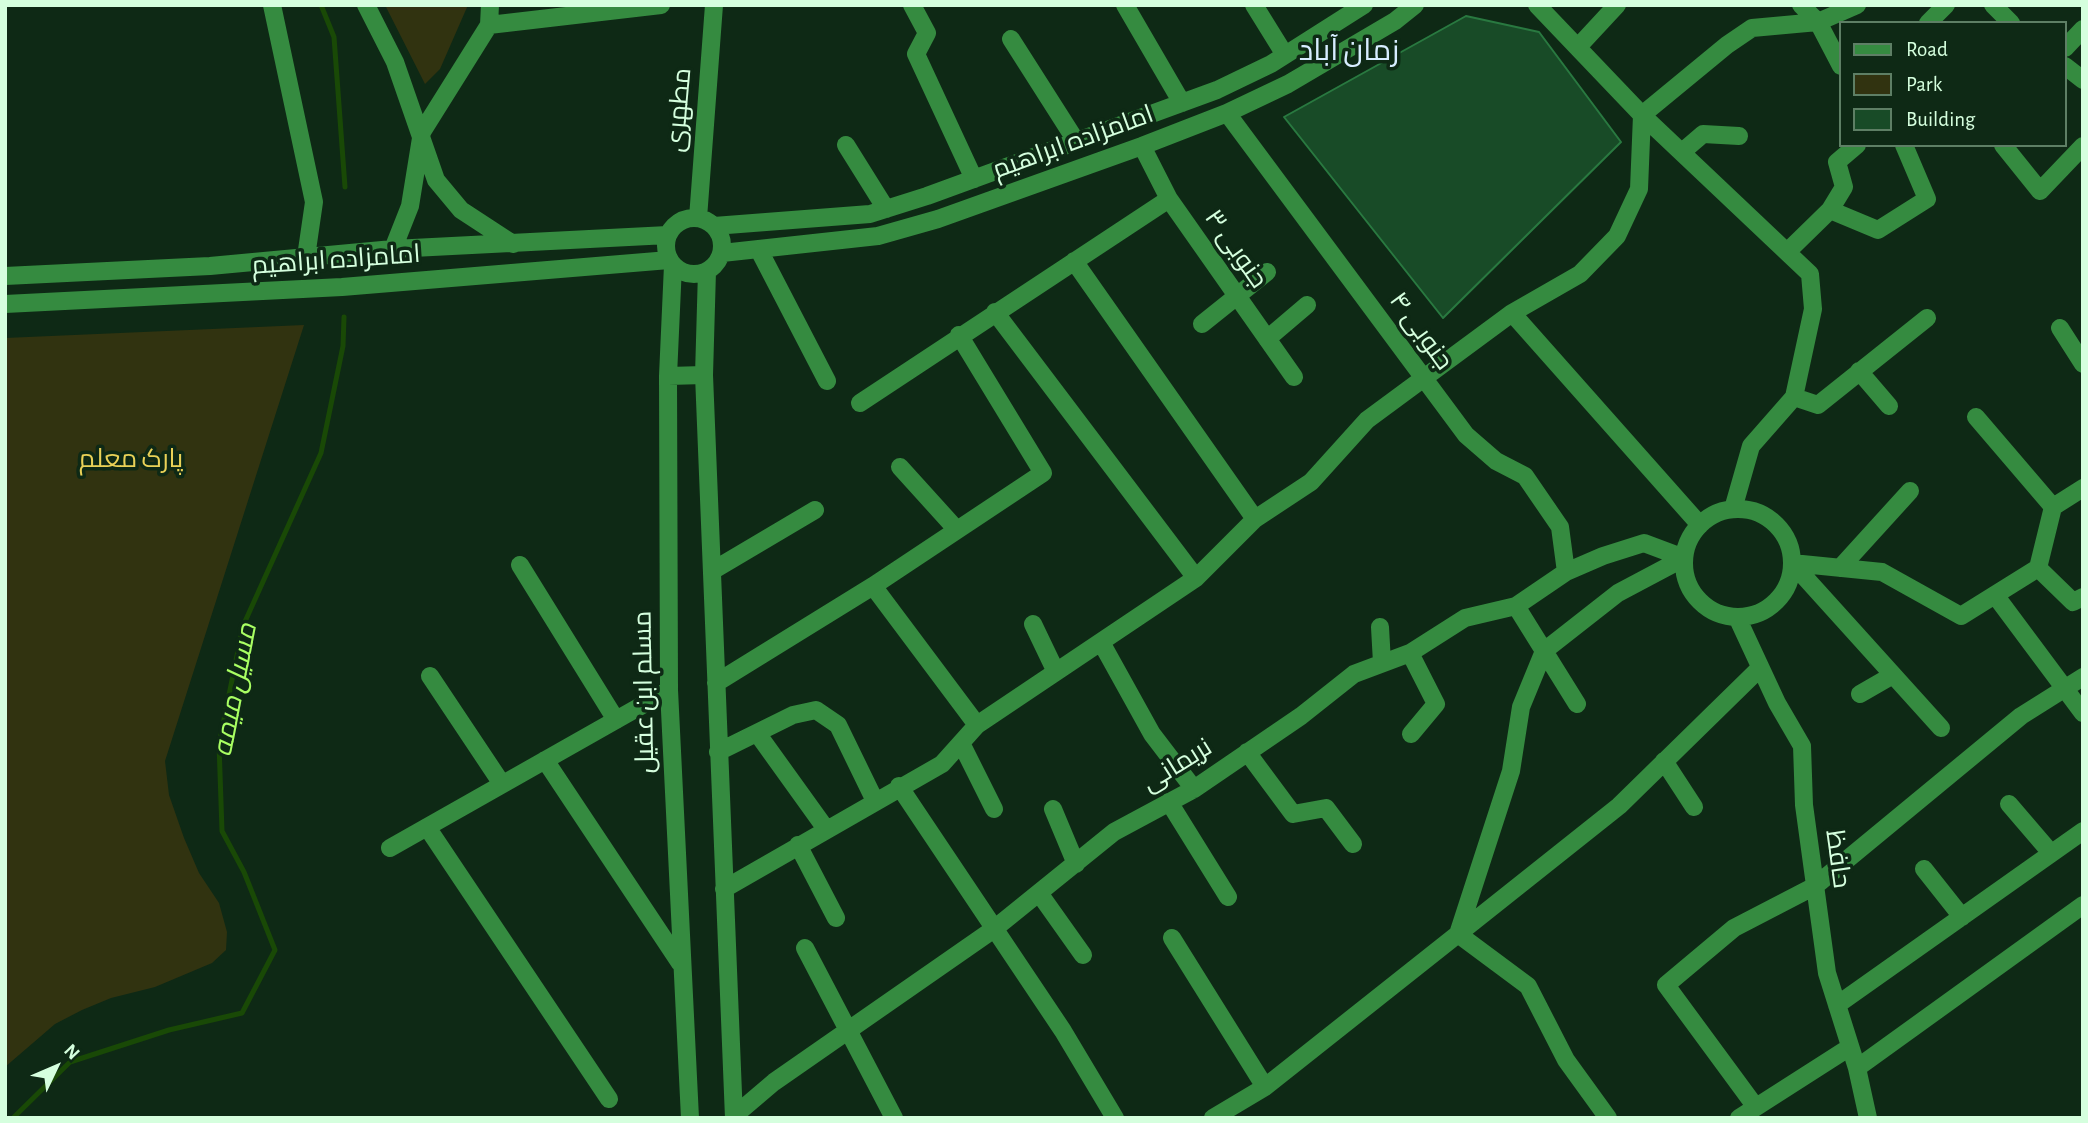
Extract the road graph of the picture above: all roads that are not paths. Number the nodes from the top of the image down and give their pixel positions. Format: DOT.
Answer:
graph roads {
  1 [pos="272,5"];
  2 [pos="366,5"];
  3 [pos="490,5"];
  4 [pos="661,5"];
  5 [pos="715,5"];
  6 [pos="912,5"];
  7 [pos="1125,5"];
  8 [pos="1254,5"];
  9 [pos="1364,5"];
  10 [pos="1415,5"];
  11 [pos="1537,5"];
  12 [pos="1616,5"];
  13 [pos="1801,5"];
  14 [pos="1946,5"];
  15 [pos="1993,5"];
  16 [pos="1852,7"];
  17 [pos="1930,21"];
  18 [pos="2009,21"];
  19 [pos="1818,22"];
  20 [pos="489,25"];
  21 [pos="2083,29"];
  22 [pos="1011,39"];
  23 [pos="2067,46"];
  24 [pos="1578,47"];
  25 [pos="1284,55"];
  26 [pos="1840,64"];
  27 [pos="2067,68"];
  28 [pos="2083,80"];
  29 [pos="1182,103"];
  30 [pos="1227,113"];
  31 [pos="1643,115"];
  32 [pos="422,132"];
  33 [pos="1739,136"];
  34 [pos="1076,141"];
  35 [pos="846,145"];
  36 [pos="1142,146"];
  37 [pos="2083,146"];
  38 [pos="1855,147"];
  39 [pos="1905,147"];
  40 [pos="2005,147"];
  41 [pos="1682,152"];
  42 [pos="974,179"];
  43 [pos="1169,200"];
  44 [pos="886,209"];
  45 [pos="1830,210"];
  46 [pos="706,222"];
  47 [pos="668,235"];
  48 [pos="513,244"];
  49 [pos="393,249"];
  50 [pos="759,250"];
  51 [pos="1787,252"];
  52 [pos="722,253"];
  53 [pos="306,257"];
  54 [pos="1074,261"];
  55 [pos="671,262"];
  56 [pos="707,271"];
  57 [pos="1268,272"];
  58 [pos="5,276"];
  59 [pos="1238,296"];
  60 [pos="5,304"];
  61 [pos="1307,305"];
  62 [pos="995,312"];
  63 [pos="1513,313"];
  64 [pos="1927,318"];
  65 [pos="1202,324"];
  66 [pos="2060,328"];
  67 [pos="959,335"];
  68 [pos="1268,339"];
  69 [pos="2083,365"];
  70 [pos="1859,371"];
  71 [pos="704,375"];
  72 [pos="668,376"];
  73 [pos="1294,377"];
  74 [pos="1423,379"];
  75 [pos="827,381"];
  76 [pos="1794,397"];
  77 [pos="860,403"];
  78 [pos="1889,406"];
  79 [pos="1976,417"];
  80 [pos="900,467"];
  81 [pos="2083,488"];
  82 [pos="1910,491"];
  83 [pos="2053,507"];
  84 [pos="1733,509"];
  85 [pos="815,510"];
  86 [pos="1255,519"];
  87 [pos="1700,525"];
  88 [pos="957,530"];
  89 [pos="1684,558"];
  90 [pos="1792,564"];
  91 [pos="520,565"];
  92 [pos="1840,568"];
  93 [pos="2038,568"];
  94 [pos="712,571"];
  95 [pos="1566,572"];
  96 [pos="1196,578"];
  97 [pos="873,586"];
  98 [pos="1995,595"];
  99 [pos="2083,597"];
  100 [pos="1516,606"];
  101 [pos="1737,617"];
  102 [pos="1033,624"];
  103 [pos="1380,627"];
  104 [pos="1101,642"];
  105 [pos="1544,651"];
  106 [pos="1410,653"];
  107 [pos="1382,663"];
  108 [pos="1760,668"];
  109 [pos="1056,672"];
  110 [pos="1893,675"];
  111 [pos="430,676"];
  112 [pos="2083,677"];
  113 [pos="716,683"];
  114 [pos="2065,688"];
  115 [pos="668,690"];
  116 [pos="1860,694"];
  117 [pos="1577,704"];
  118 [pos="2083,713"];
  119 [pos="616,720"];
  120 [pos="977,725"];
  121 [pos="1941,729"];
  122 [pos="757,733"];
  123 [pos="1411,734"];
  124 [pos="961,743"];
  125 [pos="718,752"];
  126 [pos="1247,752"];
  127 [pos="545,760"];
  128 [pos="1664,761"];
  129 [pos="502,784"];
  130 [pos="899,786"];
  131 [pos="1194,789"];
  132 [pos="875,800"];
  133 [pos="1169,802"];
  134 [pos="2009,804"];
  135 [pos="1694,807"];
  136 [pos="994,809"];
  137 [pos="1053,809"];
  138 [pos="427,827"];
  139 [pos="826,829"];
  140 [pos="2083,831"];
  141 [pos="1353,844"];
  142 [pos="798,845"];
  143 [pos="390,848"];
  144 [pos="2051,853"];
  145 [pos="1076,864"];
  146 [pos="1924,869"];
  147 [pos="1815,886"];
  148 [pos="724,889"];
  149 [pos="1039,893"];
  150 [pos="1228,897"];
  151 [pos="2083,905"];
  152 [pos="1962,917"];
  153 [pos="836,918"];
  154 [pos="994,929"];
  155 [pos="1458,934"];
  156 [pos="1172,938"];
  157 [pos="805,948"];
  158 [pos="1083,954"];
  159 [pos="680,963"];
  160 [pos="1837,1004"];
  161 [pos="849,1031"];
  162 [pos="1850,1047"];
  163 [pos="1857,1068"];
  164 [pos="1265,1087"];
  165 [pos="609,1100"];
  166 [pos="1755,1107"];
  167 [pos="734,1117"];
  168 [pos="690,1118"];
  169 [pos="894,1118"];
  170 [pos="1115,1118"];
  171 [pos="1213,1118"];
  172 [pos="1608,1118"];
  173 [pos="1739,1118"];
  174 [pos="1868,1118"];
  1 -- 53 [label="street"];
  2 -- 32 [label="street"];
  3 -- 20 [label="street"];
  4 -- 20 [label="street"];
  5 -- 46 [label="street, مطهری"];
  6 -- 42 [label="street"];
  7 -- 29 [label="street"];
  8 -- 25 [label="street"];
  9 -- 25 [label="street, امامزاده ابراهیم"];
  10 -- 30 [label="street, امامزاده ابراهیم"];
  11 -- 24 [label="street"];
  12 -- 24 [label="street"];
  13 -- 19 [label="street"];
  14 -- 17 [label="street"];
  15 -- 18 [label="street"];
  16 -- 19 [label="street"];
  19 -- 26 [label="street"];
  19 -- 31 [label="street"];
  20 -- 32 [label="street"];
  21 -- 23 [label="street"];
  22 -- 34 [label="street"];
  24 -- 31 [label="street"];
  25 -- 29 [label="street, امامزاده ابراهیم"];
  27 -- 28 [label="street"];
  29 -- 34 [label="street, امامزاده ابراهیم"];
  30 -- 36 [label="street, امامزاده ابراهیم"];
  30 -- 74 [label="street, ۴ جنوبی"];
  31 -- 41 [label="street"];
  31 -- 63 [label="street"];
  32 -- 48 [label="street"];
  32 -- 49 [label="street"];
  33 -- 41 [label="street"];
  34 -- 42 [label="street, امامزاده ابراهیم"];
  35 -- 44 [label="street"];
  36 -- 43 [label="street, ۳ جنوبی"];
  36 -- 50 [label="street, امامزاده ابراهیم"];
  37 -- 40 [label="street"];
  38 -- 45 [label="street"];
  39 -- 45 [label="street"];
  41 -- 51 [label="street"];
  42 -- 44 [label="street, امامزاده ابراهیم"];
  43 -- 54 [label="street"];
  43 -- 59 [label="street, ۳ جنوبی"];
  44 -- 46 [label="street, امامزاده ابراهیم"];
  45 -- 51 [label="street"];
  46 -- 47 [label="street"];
  46 -- 52 [label="street"];
  47 -- 48 [label="street, امامزاده ابراهیم"];
  47 -- 55 [label="street"];
  48 -- 49 [label="street, امامزاده ابراهیم"];
  49 -- 53 [label="street, امامزاده ابراهیم"];
  50 -- 52 [label="street, امامزاده ابراهیم"];
  50 -- 75 [label="street"];
  51 -- 76 [label="street"];
  52 -- 56 [label="street"];
  53 -- 58 [label="street, امامزاده ابراهیم"];
  54 -- 62 [label="street"];
  54 -- 86 [label="street"];
  55 -- 56 [label="street"];
  55 -- 60 [label="street, امامزاده ابراهیم"];
  55 -- 72 [label="street, مسلم ابن عقیل"];
  56 -- 71 [label="street"];
  57 -- 59 [label="street"];
  59 -- 65 [label="street"];
  59 -- 68 [label="street, ۳ جنوبی"];
  61 -- 68 [label="street"];
  62 -- 67 [label="street"];
  62 -- 96 [label="street"];
  63 -- 74 [label="street"];
  63 -- 87 [label="street"];
  64 -- 70 [label="street"];
  66 -- 69 [label="street"];
  67 -- 77 [label="street"];
  67 -- 88 [label="street"];
  68 -- 73 [label="street, ۳ جنوبی"];
  70 -- 76 [label="street"];
  70 -- 78 [label="street"];
  71 -- 72 [label="street"];
  71 -- 94 [label="street"];
  72 -- 115 [label="street, مسلم ابن عقیل"];
  74 -- 86 [label="street"];
  74 -- 95 [label="street, ۴ جنوبی"];
  76 -- 84 [label="street"];
  79 -- 83 [label="street"];
  80 -- 88 [label="street"];
  81 -- 83 [label="street"];
  82 -- 92 [label="street"];
  83 -- 93 [label="street"];
  84 -- 87 [label="street"];
  84 -- 90 [label="street"];
  85 -- 94 [label="street"];
  86 -- 96 [label="street"];
  87 -- 89 [label="street"];
  88 -- 97 [label="street"];
  89 -- 95 [label="street, نریمانی"];
  89 -- 101 [label="street"];
  89 -- 105 [label="street"];
  90 -- 92 [label="street"];
  90 -- 101 [label="street"];
  90 -- 110 [label="street"];
  91 -- 119 [label="street"];
  92 -- 98 [label="street"];
  93 -- 98 [label="street"];
  93 -- 99 [label="street"];
  94 -- 113 [label="street"];
  95 -- 100 [label="street, نریمانی"];
  96 -- 104 [label="street"];
  97 -- 113 [label="street"];
  97 -- 120 [label="street"];
  98 -- 114 [label="street"];
  100 -- 105 [label="street"];
  100 -- 106 [label="street, نریمانی"];
  101 -- 108 [label="street, حافظ"];
  102 -- 109 [label="street"];
  103 -- 107 [label="street"];
  104 -- 109 [label="street"];
  104 -- 131 [label="street"];
  105 -- 117 [label="street"];
  105 -- 155 [label="street"];
  106 -- 107 [label="street, نریمانی"];
  106 -- 123 [label="street"];
  107 -- 126 [label="street, نریمانی"];
  108 -- 128 [label="street"];
  108 -- 147 [label="street, حافظ"];
  109 -- 120 [label="street"];
  110 -- 116 [label="street"];
  110 -- 121 [label="street"];
  111 -- 129 [label="street"];
  112 -- 114 [label="street"];
  113 -- 125 [label="street"];
  114 -- 118 [label="street"];
  114 -- 147 [label="street"];
  115 -- 119 [label="street"];
  115 -- 159 [label="street, مسلم ابن عقیل"];
  119 -- 127 [label="street"];
  120 -- 124 [label="street"];
  122 -- 125 [label="street"];
  122 -- 132 [label="street"];
  122 -- 139 [label="street"];
  124 -- 130 [label="street"];
  124 -- 136 [label="street"];
  125 -- 148 [label="street"];
  126 -- 131 [label="street, نریمانی"];
  126 -- 141 [label="street"];
  127 -- 129 [label="street"];
  127 -- 159 [label="street"];
  128 -- 135 [label="street"];
  128 -- 155 [label="street"];
  129 -- 138 [label="street"];
  130 -- 132 [label="street"];
  130 -- 154 [label="street"];
  131 -- 133 [label="street, نریمانی"];
  132 -- 139 [label="street"];
  133 -- 145 [label="street, نریمانی"];
  133 -- 150 [label="street"];
  134 -- 144 [label="street"];
  137 -- 145 [label="street"];
  138 -- 143 [label="street"];
  138 -- 165 [label="street"];
  139 -- 142 [label="street"];
  140 -- 144 [label="street"];
  142 -- 148 [label="street"];
  142 -- 153 [label="street"];
  144 -- 152 [label="street"];
  145 -- 149 [label="street, نریمانی"];
  146 -- 152 [label="street"];
  147 -- 160 [label="street, حافظ"];
  147 -- 166 [label="street"];
  148 -- 167 [label="street"];
  149 -- 154 [label="street, نریمانی"];
  149 -- 158 [label="street"];
  151 -- 163 [label="street"];
  152 -- 160 [label="street"];
  154 -- 161 [label="street, نریمانی"];
  154 -- 170 [label="street"];
  155 -- 164 [label="street"];
  155 -- 172 [label="street"];
  156 -- 164 [label="street"];
  157 -- 161 [label="street"];
  159 -- 168 [label="street, مسلم ابن عقیل"];
  160 -- 162 [label="street, حافظ"];
  161 -- 167 [label="street, نریمانی"];
  161 -- 169 [label="street"];
  162 -- 163 [label="street, حافظ"];
  162 -- 166 [label="street"];
  163 -- 174 [label="street, حافظ"];
  164 -- 171 [label="street"];
  166 -- 173 [label="street"];
}
